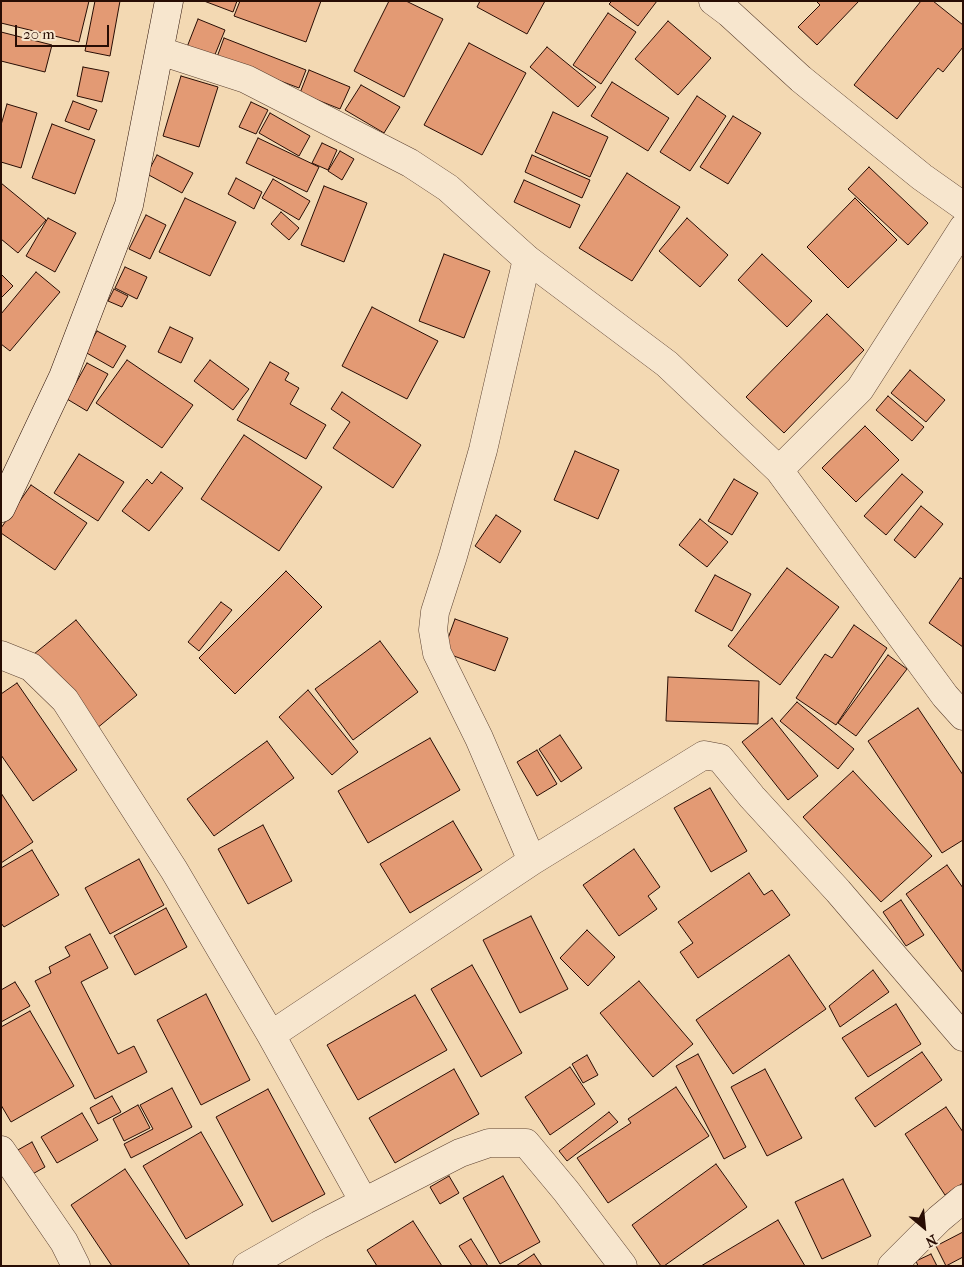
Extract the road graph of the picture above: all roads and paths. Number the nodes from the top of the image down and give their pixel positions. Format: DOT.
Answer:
graph roads {
  1 [pos="169,1"];
  2 [pos="713,1"];
  3 [pos="160,51"];
  4 [pos="963,206"];
  5 [pos="963,228"];
  6 [pos="527,259"];
  7 [pos="780,470"];
  8 [pos="1,508"];
  9 [pos="1,655"];
  10 [pos="963,716"];
  11 [pos="532,861"];
  12 [pos="271,1035"];
  13 [pos="963,1037"];
  14 [pos="1,1150"];
  15 [pos="963,1199"];
  16 [pos="364,1202"];
  17 [pos="76,1266"];
  18 [pos="247,1266"];
  19 [pos="623,1266"];
  20 [pos="892,1266"];
  1 -- 3 [label="street"];
  2 -- 4 [label="street"];
  3 -- 6 [label="street"];
  3 -- 8 [label="street"];
  5 -- 7 [label="street"];
  6 -- 7 [label="street"];
  6 -- 11 [label="street"];
  7 -- 10 [label="street"];
  9 -- 12 [label="street"];
  11 -- 12 [label="street"];
  11 -- 13 [label="street"];
  12 -- 16 [label="street"];
  14 -- 17 [label="street"];
  15 -- 20 [label="street"];
  16 -- 18 [label="street"];
  16 -- 19 [label="street"];
}
